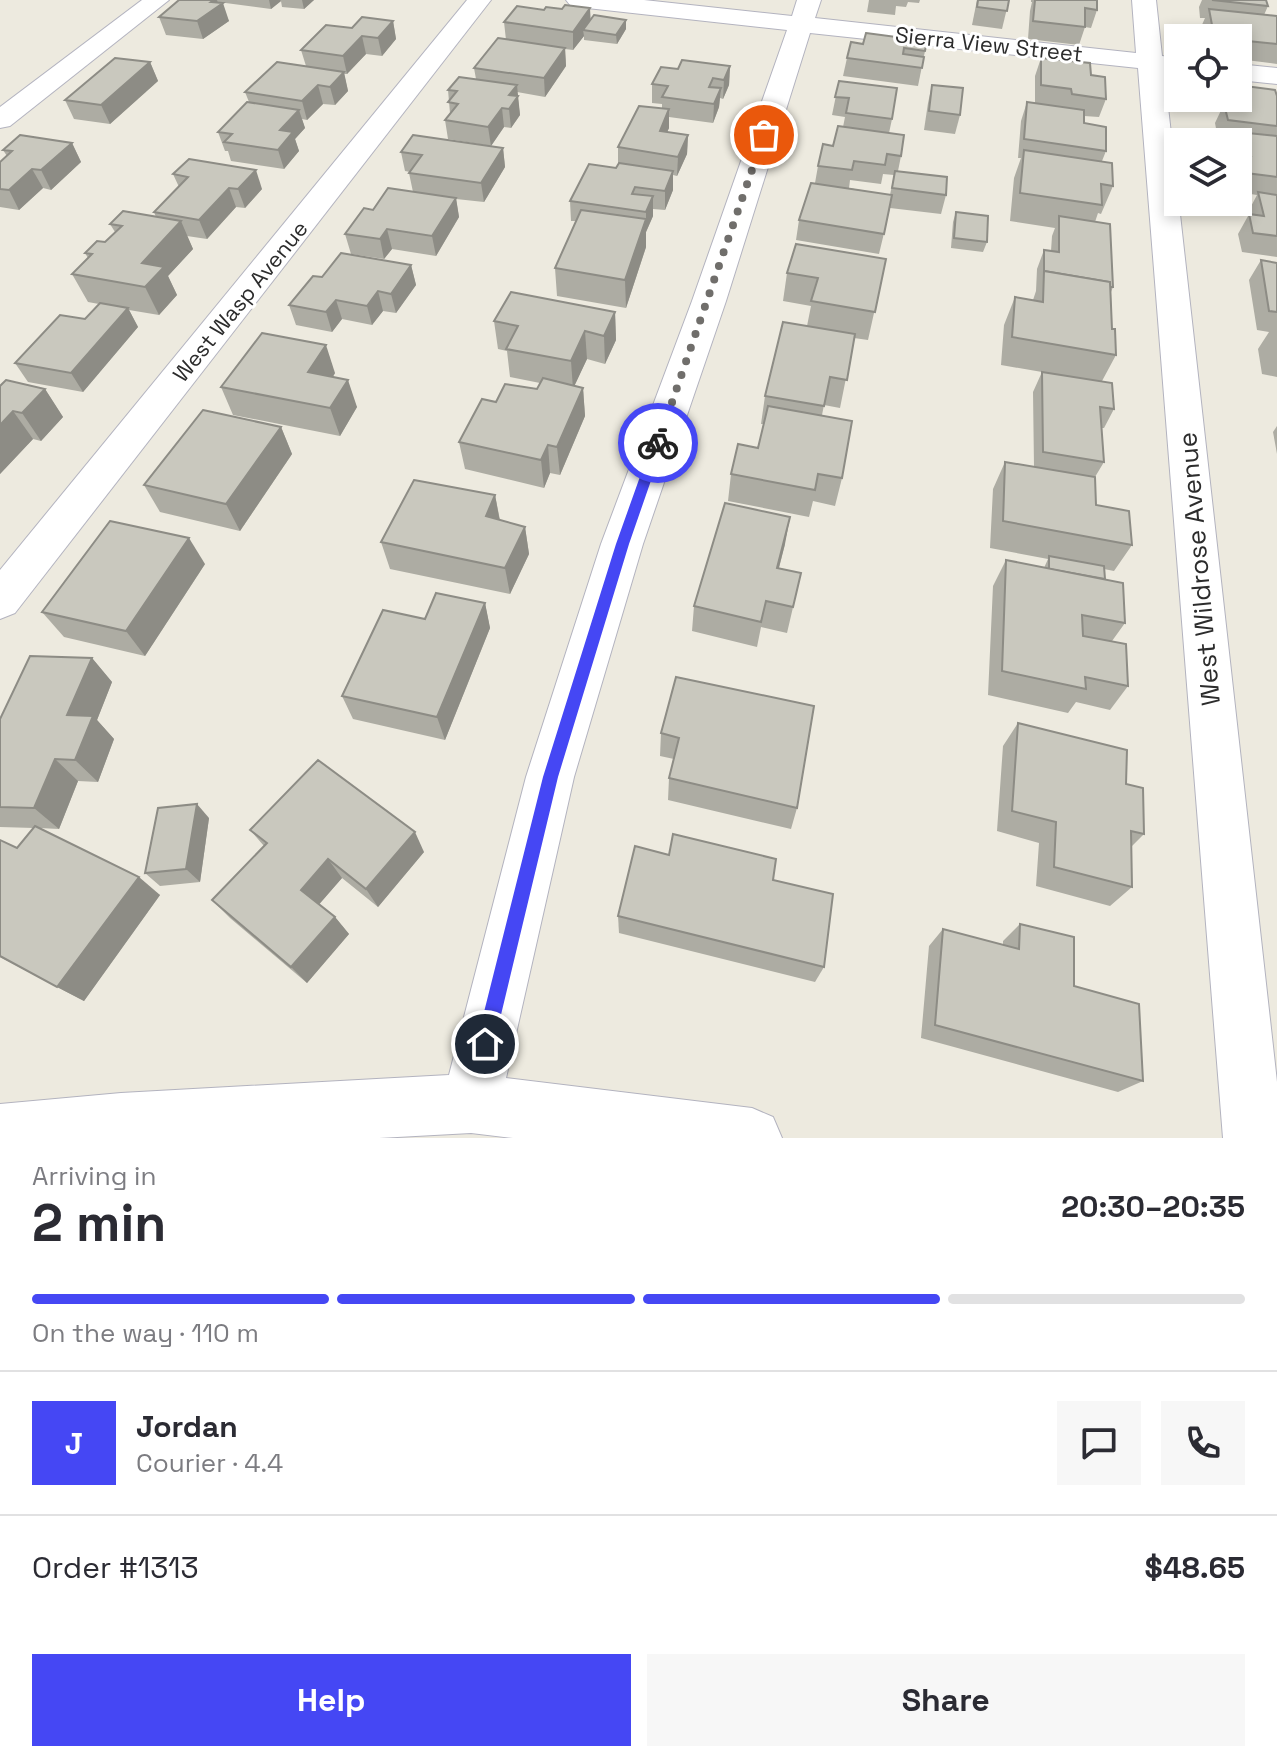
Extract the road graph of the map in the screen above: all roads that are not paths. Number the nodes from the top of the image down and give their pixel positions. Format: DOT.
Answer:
graph roads {
  1 [pos="157,0"];
  2 [pos="479,0"];
  3 [pos="578,0"];
  4 [pos="1144,0"];
  5 [pos="805,12"];
  6 [pos="1164,63"];
  7 [pos="1252,73"];
  8 [pos="1277,76"];
  9 [pos="1168,112"];
  10 [pos="0,120"];
  11 [pos="0,601"];
  12 [pos="471,1103"];
  13 [pos="0,1134"];
  14 [pos="752,1138"];
  15 [pos="1253,1138"];
  1 -- 10 [label="street"];
  2 -- 11 [label="street, West Wasp Avenue"];
  3 -- 5 [label="street, Sierra View Street"];
  4 -- 6 [label="street, West Wildrose Avenue"];
  5 -- 6 [label="street, Sierra View Street"];
  5 -- 12 [label="street"];
  7 -- 8 [label="street"];
  9 -- 15 [label="street, West Wildrose Avenue"];
  12 -- 13 [label="street"];
  12 -- 14 [label="street"];
}
